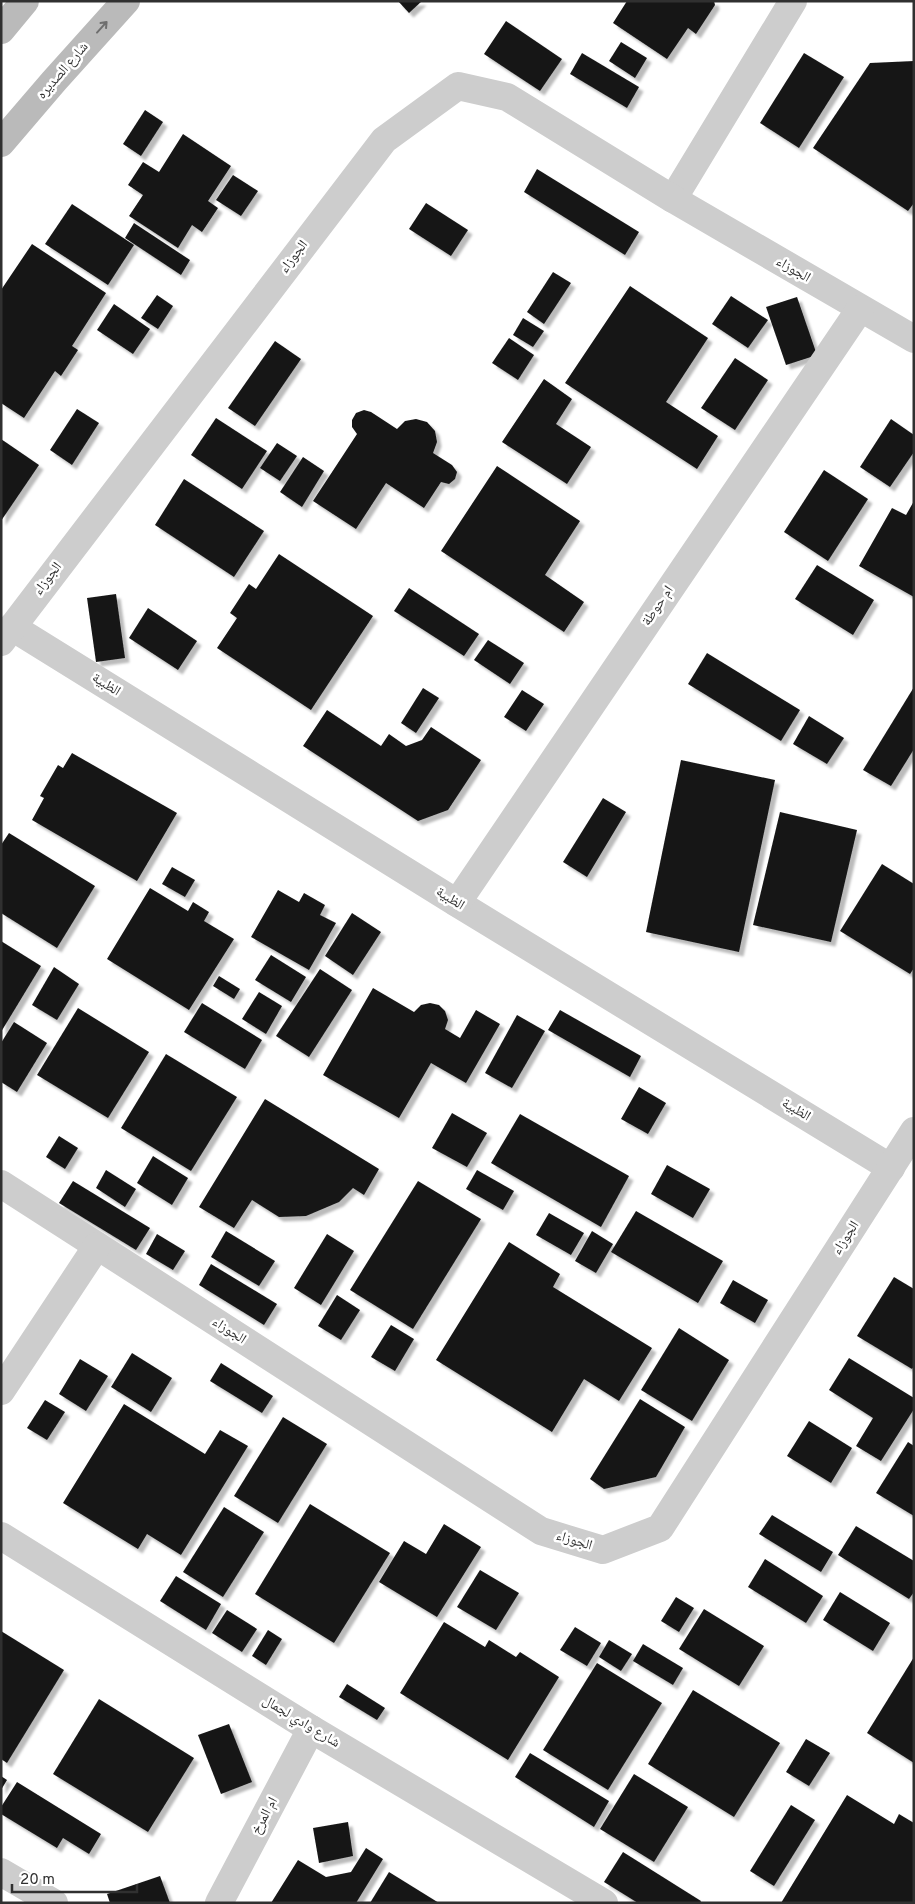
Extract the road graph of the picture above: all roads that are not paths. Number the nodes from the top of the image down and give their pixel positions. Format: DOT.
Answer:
graph roads {
  1 [pos="25,1"];
  2 [pos="126,1"];
  3 [pos="793,1"];
  4 [pos="1,30"];
  5 [pos="1,143"];
  6 [pos="673,199"];
  7 [pos="860,309"];
  8 [pos="914,339"];
  9 [pos="7,634"];
  10 [pos="457,903"];
  11 [pos="914,1131"];
  12 [pos="891,1168"];
  13 [pos="1,1184"];
  14 [pos="97,1246"];
  15 [pos="1,1392"];
  16 [pos="1,1536"];
  17 [pos="311,1729"];
  18 [pos="1,1872"];
  19 [pos="54,1903"];
  20 [pos="219,1903"];
  21 [pos="604,1903"];
  1 -- 4 [label="main road"];
  5 -- 2 [label="main road, شارع الصديره, one-way"];
  3 -- 6 [label="street"];
  6 -- 7 [label="street, الجوزاء"];
  6 -- 9 [label="street, الجوزاء"];
  7 -- 8 [label="street, الجوزاء"];
  7 -- 10 [label="street, ام حوطة"];
  9 -- 10 [label="street, الظبية"];
  10 -- 12 [label="street, الظبية"];
  11 -- 12 [label="street, الجوزاء"];
  12 -- 14 [label="street, الجوزاء"];
  13 -- 14 [label="street, الجوزاء"];
  14 -- 15 [label="street"];
  16 -- 17 [label="street, شارع وادي لجمال"];
  17 -- 20 [label="street, ام المرخ"];
  17 -- 21 [label="street, شارع وادي لجمال"];
  18 -- 19 [label="street"];
}
